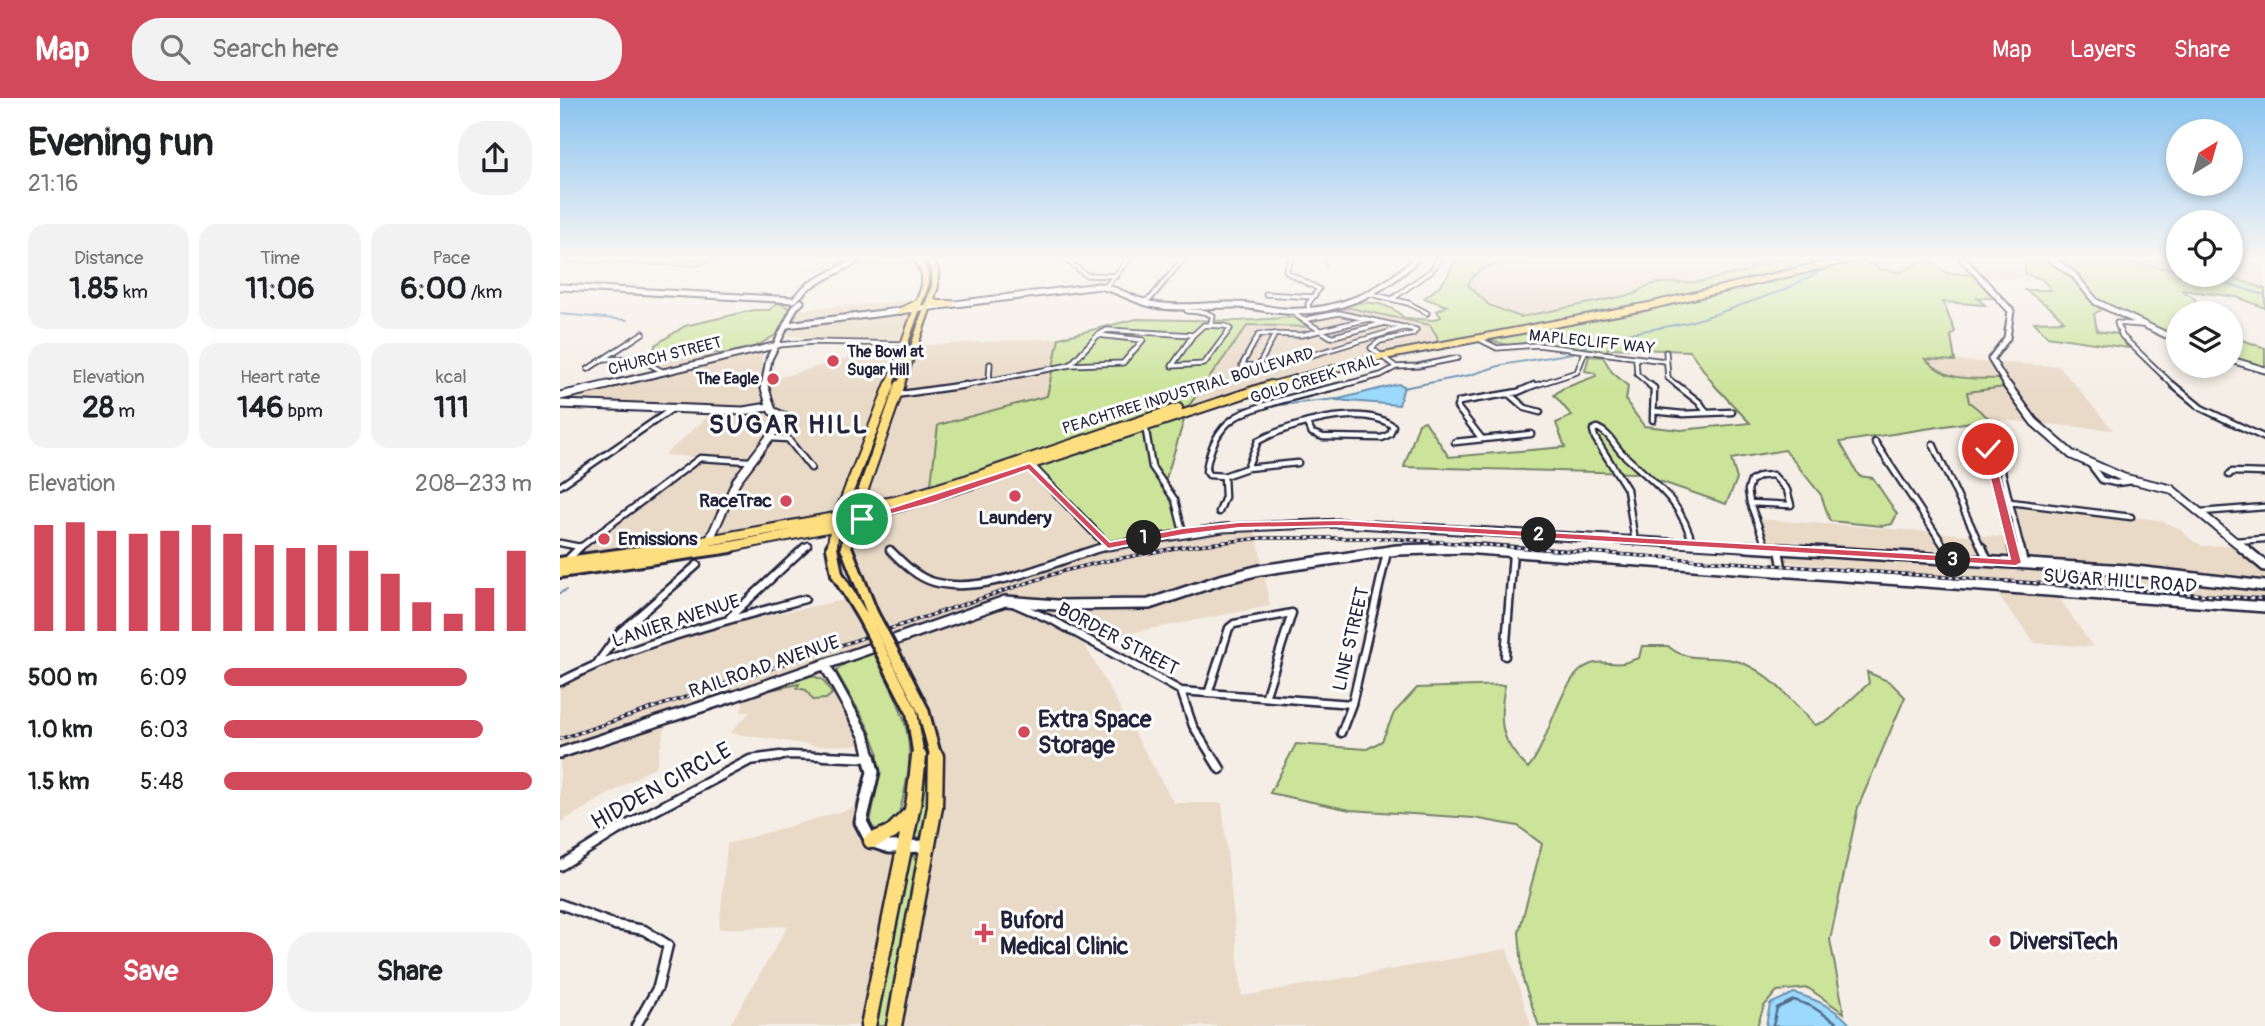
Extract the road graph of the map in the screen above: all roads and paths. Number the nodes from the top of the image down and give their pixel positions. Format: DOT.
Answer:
graph roads {
  1 [pos="796,302"];
  2 [pos="918,302"];
  3 [pos="928,302"];
  4 [pos="966,302"];
  5 [pos="1144,302"];
  6 [pos="1311,302"];
  7 [pos="1347,302"];
  8 [pos="1405,302"];
  9 [pos="1639,302"];
  10 [pos="1661,302"];
  11 [pos="2003,302"];
  12 [pos="2097,302"];
  13 [pos="951,304"];
  14 [pos="942,305"];
  15 [pos="927,307"];
  16 [pos="1186,308"];
  17 [pos="916,309"];
  18 [pos="1309,310"];
  19 [pos="901,311"];
  20 [pos="1296,311"];
  21 [pos="1427,313"];
  22 [pos="1368,319"];
  23 [pos="1303,320"];
  24 [pos="1386,323"];
  25 [pos="788,325"];
  26 [pos="1210,325"];
  27 [pos="2143,325"];
  28 [pos="1406,327"];
  29 [pos="1319,331"];
  30 [pos="643,333"];
  31 [pos="1275,334"];
  32 [pos="1098,335"];
  33 [pos="1193,335"];
  34 [pos="2166,335"];
  35 [pos="1477,338"];
  36 [pos="904,344"];
  37 [pos="778,345"];
  38 [pos="1585,352"];
  39 [pos="1666,352"];
  40 [pos="1381,356"];
  41 [pos="1458,358"];
  42 [pos="602,359"];
  43 [pos="1636,359"];
  44 [pos="1665,361"];
  45 [pos="990,364"];
  46 [pos="2243,364"];
  47 [pos="1070,365"];
  48 [pos="1258,367"];
  49 [pos="1396,367"];
  50 [pos="588,369"];
  51 [pos="2265,370"];
  52 [pos="664,372"];
  53 [pos="989,379"];
  54 [pos="1509,394"];
  55 [pos="897,395"];
  56 [pos="560,396"];
  57 [pos="885,396"];
  58 [pos="560,404"];
  59 [pos="769,407"];
  60 [pos="672,409"];
  61 [pos="1653,411"];
  62 [pos="1540,412"];
  63 [pos="1706,412"];
  64 [pos="1732,412"];
  65 [pos="1653,420"];
  66 [pos="1144,422"];
  67 [pos="1307,424"];
  68 [pos="1597,428"];
  69 [pos="1531,434"];
  70 [pos="769,438"];
  71 [pos="2265,438"];
  72 [pos="1482,439"];
  73 [pos="1455,442"];
  74 [pos="1875,442"];
  75 [pos="1933,444"];
  76 [pos="1988,449"];
  77 [pos="749,461"];
  78 [pos="1028,463"];
  79 [pos="1298,463"];
  80 [pos="2001,467"];
  81 [pos="811,468"];
  82 [pos="1247,468"];
  83 [pos="2265,472"];
  84 [pos="2229,475"];
  85 [pos="1224,476"];
  86 [pos="560,486"];
  87 [pos="859,497"];
  88 [pos="892,502"];
  89 [pos="2010,502"];
  90 [pos="1750,503"];
  91 [pos="2265,507"];
  92 [pos="1219,512"];
  93 [pos="2200,512"];
  94 [pos="2131,517"];
  95 [pos="852,518"];
  96 [pos="837,521"];
  97 [pos="1183,532"];
  98 [pos="783,538"];
  99 [pos="2265,539"];
  100 [pos="831,541"];
  101 [pos="2234,541"];
  102 [pos="1635,542"];
  103 [pos="560,543"];
  104 [pos="808,545"];
  105 [pos="1108,545"];
  106 [pos="1693,545"];
  107 [pos="580,547"];
  108 [pos="705,547"];
  109 [pos="1767,549"];
  110 [pos="890,550"];
  111 [pos="1779,550"];
  112 [pos="1387,552"];
  113 [pos="1513,553"];
  114 [pos="1955,560"];
  115 [pos="1989,561"];
  116 [pos="2020,563"];
  117 [pos="697,565"];
  118 [pos="2264,565"];
  119 [pos="562,566"];
  120 [pos="1783,573"];
  121 [pos="2263,586"];
  122 [pos="805,599"];
  123 [pos="1005,601"];
  124 [pos="2265,607"];
  125 [pos="868,615"];
  126 [pos="728,619"];
  127 [pos="889,656"];
  128 [pos="1505,656"];
  129 [pos="598,662"];
  130 [pos="825,665"];
  131 [pos="560,682"];
  132 [pos="1181,691"];
  133 [pos="1209,691"];
  134 [pos="1266,695"];
  135 [pos="1352,704"];
  136 [pos="1341,733"];
  137 [pos="560,753"];
  138 [pos="870,758"];
  139 [pos="1220,769"];
  140 [pos="912,809"];
  141 [pos="871,841"];
  142 [pos="905,846"];
  143 [pos="928,846"];
  144 [pos="560,866"];
  145 [pos="560,904"];
  146 [pos="636,1026"];
  147 [pos="867,1026"];
  148 [pos="894,1026"];
  1 -- 25 [label="street"];
  2 -- 17 [label="highway"];
  3 -- 15 [label="highway"];
  4 -- 13 [label="street"];
  5 -- 16 [label="street"];
  6 -- 18 [label="street"];
  7 -- 18 [label="street"];
  8 -- 21 [label="street"];
  9 -- 40 [label="main road, PEACHTREE INDUSTRIAL BOULEVARD"];
  10 -- 35 [label="main road, PEACHTREE INDUSTRIAL BOULEVARD"];
  11 -- 93 [label="street"];
  12 -- 27 [label="street"];
  13 -- 14 [label="street"];
  13 -- 15 [label="highway"];
  14 -- 15 [label="highway"];
  15 -- 17 [label="street"];
  15 -- 55 [label="highway"];
  16 -- 20 [label="street"];
  16 -- 26 [label="street"];
  17 -- 19 [label="highway"];
  17 -- 19 [label="highway"];
  17 -- 36 [label="highway"];
  18 -- 20 [label="street"];
  19 -- 25 [label="street"];
  20 -- 23 [label="street"];
  22 -- 23 [label="street"];
  22 -- 24 [label="street"];
  22 -- 29 [label="street"];
  23 -- 29 [label="street"];
  24 -- 28 [label="street"];
  24 -- 29 [label="street"];
  25 -- 37 [label="street"];
  26 -- 33 [label="street"];
  26 -- 33 [label="street"];
  27 -- 34 [label="street"];
  27 -- 71 [label="street"];
  28 -- 40 [label="street"];
  28 -- 48 [label="street"];
  29 -- 31 [label="street"];
  30 -- 42 [label="street"];
  31 -- 48 [label="street"];
  31 -- 48 [label="street"];
  32 -- 33 [label="street"];
  32 -- 47 [label="street"];
  32 -- 47 [label="street"];
  35 -- 38 [label="street, MAPLECLIFF WAY"];
  35 -- 40 [label="main road, PEACHTREE INDUSTRIAL BOULEVARD"];
  36 -- 37 [label="street"];
  36 -- 57 [label="highway"];
  37 -- 52 [label="street, CHURCH STREET"];
  37 -- 59 [label="street"];
  38 -- 43 [label="street, MAPLECLIFF WAY"];
  38 -- 54 [label="street"];
  39 -- 44 [label="street"];
  40 -- 49 [label="street, GOLD CREEK TRAIL"];
  40 -- 66 [label="main road, PEACHTREE INDUSTRIAL BOULEVARD"];
  41 -- 49 [label="street"];
  42 -- 50 [label="street"];
  42 -- 52 [label="street"];
  43 -- 44 [label="street, MAPLECLIFF WAY"];
  43 -- 61 [label="street"];
  44 -- 63 [label="street"];
  45 -- 53 [label="street"];
  46 -- 51 [label="street"];
  47 -- 53 [label="street"];
  49 -- 85 [label="street, GOLD CREEK TRAIL"];
  52 -- 56 [label="street, CHURCH STREET"];
  53 -- 55 [label="street"];
  54 -- 62 [label="street"];
  54 -- 72 [label="street"];
  55 -- 57 [label="street"];
  55 -- 87 [label="highway"];
  57 -- 96 [label="highway"];
  58 -- 60 [label="street"];
  59 -- 60 [label="street"];
  59 -- 70 [label="street"];
  60 -- 86 [label="street"];
  61 -- 63 [label="street"];
  61 -- 65 [label="street"];
  63 -- 64 [label="street"];
  66 -- 78 [label="main road, PEACHTREE INDUSTRIAL BOULEVARD"];
  66 -- 97 [label="street"];
  67 -- 67 [label="street"];
  67 -- 82 [label="street"];
  68 -- 102 [label="street"];
  68 -- 106 [label="street"];
  69 -- 72 [label="street"];
  70 -- 77 [label="street"];
  70 -- 81 [label="street"];
  72 -- 73 [label="street"];
  74 -- 114 [label="street"];
  75 -- 115 [label="street"];
  76 -- 116 [label="street"];
  77 -- 107 [label="street"];
  77 -- 108 [label="street"];
  78 -- 88 [label="main road, PEACHTREE INDUSTRIAL BOULEVARD"];
  78 -- 95 [label="main road, PEACHTREE INDUSTRIAL BOULEVARD"];
  78 -- 105 [label="street"];
  79 -- 82 [label="street"];
  80 -- 89 [label="street"];
  82 -- 85 [label="street"];
  83 -- 84 [label="street"];
  85 -- 92 [label="street"];
  87 -- 88 [label="highway"];
  87 -- 95 [label="highway"];
  88 -- 95 [label="main road, PEACHTREE INDUSTRIAL BOULEVARD"];
  89 -- 94 [label="street"];
  89 -- 116 [label="street"];
  90 -- 90 [label="street"];
  90 -- 109 [label="street"];
  91 -- 93 [label="street"];
  93 -- 101 [label="street"];
  95 -- 96 [label="highway, PEACHTREE INDUSTRIAL BOULEVARD"];
  95 -- 125 [label="highway"];
  96 -- 98 [label="highway, PEACHTREE INDUSTRIAL BOULEVARD"];
  96 -- 100 [label="highway"];
  96 -- 108 [label="highway, PEACHTREE INDUSTRIAL BOULEVARD"];
  97 -- 102 [label="street"];
  97 -- 105 [label="street"];
  98 -- 100 [label="highway"];
  98 -- 108 [label="highway, PEACHTREE INDUSTRIAL BOULEVARD"];
  99 -- 101 [label="street"];
  100 -- 125 [label="highway"];
  101 -- 118 [label="street"];
  102 -- 106 [label="street"];
  103 -- 107 [label="street"];
  104 -- 126 [label="street"];
  105 -- 110 [label="street"];
  106 -- 109 [label="street"];
  107 -- 119 [label="street"];
  108 -- 119 [label="highway, PEACHTREE INDUSTRIAL BOULEVARD"];
  109 -- 111 [label="street"];
  111 -- 114 [label="street"];
  111 -- 120 [label="street"];
  112 -- 113 [label="street, SUGAR HILL ROAD"];
  112 -- 123 [label="street"];
  112 -- 135 [label="street, LINE STREET"];
  113 -- 120 [label="street, SUGAR HILL ROAD"];
  113 -- 128 [label="street"];
  114 -- 115 [label="street"];
  115 -- 116 [label="street"];
  116 -- 121 [label="street"];
  117 -- 129 [label="street"];
  120 -- 124 [label="street, SUGAR HILL ROAD"];
  122 -- 126 [label="street, LANIER AVENUE"];
  123 -- 130 [label="street, RAILROAD AVENUE"];
  123 -- 132 [label="street, BORDER STREET"];
  125 -- 127 [label="highway, bridge"];
  126 -- 129 [label="street, LANIER AVENUE"];
  127 -- 140 [label="highway"];
  127 -- 143 [label="highway"];
  129 -- 131 [label="street, LANIER AVENUE"];
  130 -- 137 [label="street, RAILROAD AVENUE"];
  130 -- 138 [label="street"];
  132 -- 133 [label="street, BORDER STREET"];
  132 -- 139 [label="street"];
  133 -- 134 [label="street, BORDER STREET"];
  133 -- 134 [label="street"];
  134 -- 135 [label="street, BORDER STREET"];
  135 -- 136 [label="street, LINE STREET"];
  138 -- 141 [label="street"];
  138 -- 144 [label="street, HIDDEN CIRCLE"];
  140 -- 141 [label="highway"];
  140 -- 142 [label="highway"];
  141 -- 142 [label="street"];
  142 -- 143 [label="street"];
  142 -- 147 [label="highway"];
  143 -- 148 [label="highway"];
  145 -- 146 [label="street"];
}
